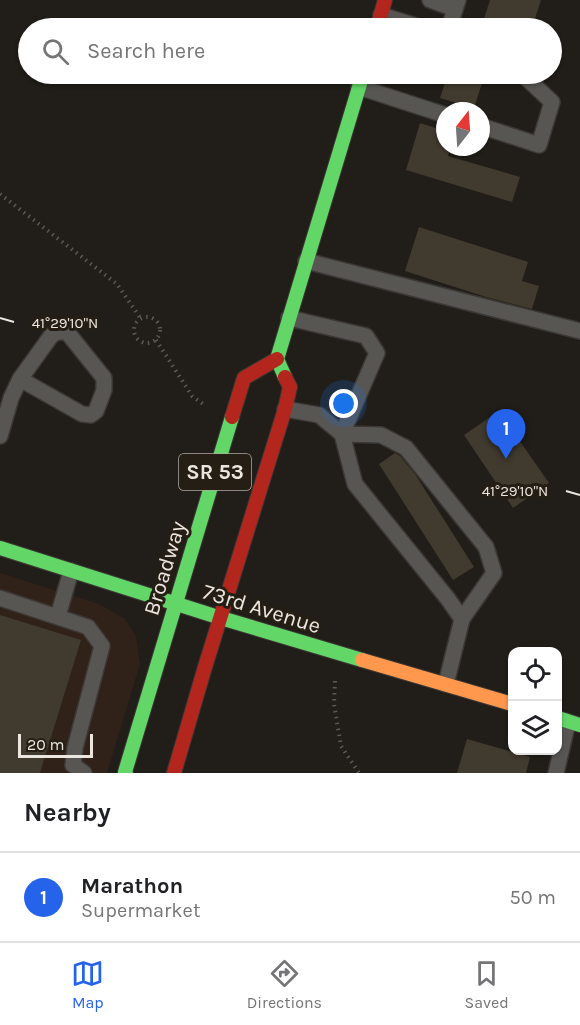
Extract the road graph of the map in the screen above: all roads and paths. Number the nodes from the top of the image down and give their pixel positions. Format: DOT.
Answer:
graph roads {
  1 [pos="430,0"];
  2 [pos="456,4"];
  3 [pos="360,84"];
  4 [pos="371,84"];
  5 [pos="533,84"];
  6 [pos="436,111"];
  7 [pos="490,129"];
  8 [pos="0,194"];
  9 [pos="306,261"];
  10 [pos="289,318"];
  11 [pos="141,319"];
  12 [pos="580,331"];
  13 [pos="156,340"];
  14 [pos="277,358"];
  15 [pos="20,379"];
  16 [pos="285,409"];
  17 [pos="230,422"];
  18 [pos="342,434"];
  19 [pos="0,436"];
  20 [pos="0,548"];
  21 [pos="71,571"];
  22 [pos="0,598"];
  23 [pos="175,604"];
  24 [pos="58,616"];
  25 [pos="220,618"];
  26 [pos="462,619"];
  27 [pos="336,652"];
  28 [pos="446,684"];
  29 [pos="508,703"];
  30 [pos="569,722"];
  31 [pos="76,770"];
  32 [pos="126,773"];
  33 [pos="174,773"];
  34 [pos="359,773"];
  35 [pos="556,773"];
  1 -- 2 [label="lane"];
  3 -- 9 [label="main road"];
  4 -- 6 [label="lane"];
  5 -- 7 [label="lane"];
  8 -- 11 [label="path"];
  9 -- 10 [label="main road"];
  9 -- 12 [label="lane"];
  10 -- 14 [label="main road"];
  10 -- 18 [label="lane"];
  11 -- 13 [label="path"];
  11 -- 13 [label="path"];
  13 -- 17 [label="path"];
  14 -- 16 [label="main road, SR 53"];
  14 -- 17 [label="main road, Broadway / SR 53"];
  15 -- 15 [label="lane"];
  15 -- 19 [label="lane"];
  16 -- 18 [label="lane"];
  16 -- 25 [label="main road, SR 53"];
  17 -- 23 [label="main road, Broadway / SR 53"];
  18 -- 26 [label="lane"];
  18 -- 26 [label="lane"];
  20 -- 21 [label="main road, 73rd Avenue"];
  21 -- 23 [label="main road, 73rd Avenue"];
  21 -- 24 [label="lane"];
  22 -- 24 [label="lane"];
  23 -- 25 [label="main road, 73rd Avenue"];
  23 -- 32 [label="main road, Broadway / SR 53"];
  24 -- 31 [label="lane"];
  25 -- 27 [label="main road, 73rd Avenue"];
  25 -- 33 [label="main road, SR 53"];
  26 -- 28 [label="lane"];
  27 -- 28 [label="main road, 73rd Avenue"];
  27 -- 34 [label="path"];
  28 -- 29 [label="main road, 73rd Avenue"];
  30 -- 35 [label="lane"];
}
